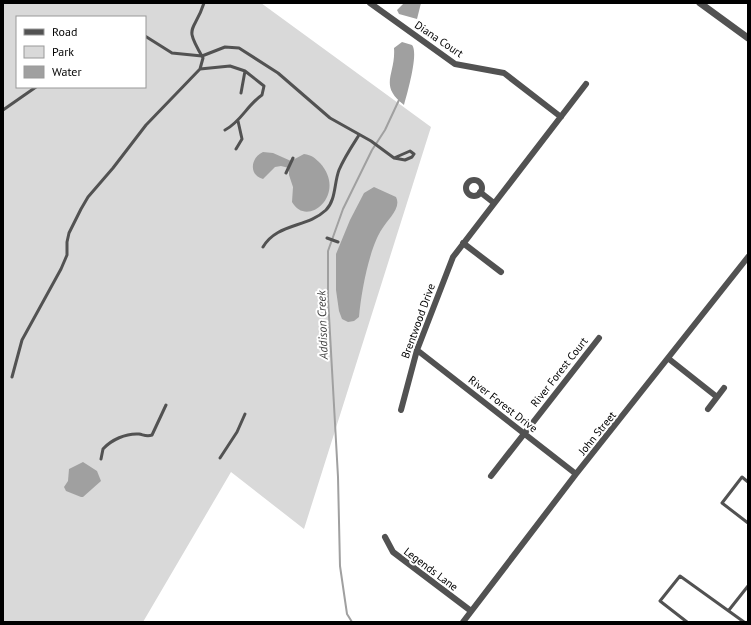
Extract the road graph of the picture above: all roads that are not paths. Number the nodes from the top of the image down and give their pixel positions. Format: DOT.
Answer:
graph roads {
  1 [pos="204,3"];
  2 [pos="370,3"];
  3 [pos="700,3"];
  4 [pos="146,37"];
  5 [pos="748,38"];
  6 [pos="202,56"];
  7 [pos="200,69"];
  8 [pos="245,71"];
  9 [pos="586,84"];
  10 [pos="35,88"];
  11 [pos="241,93"];
  12 [pos="3,110"];
  13 [pos="561,117"];
  14 [pos="238,121"];
  15 [pos="225,130"];
  16 [pos="359,135"];
  17 [pos="236,149"];
  18 [pos="293,158"];
  19 [pos="394,158"];
  20 [pos="286,173"];
  21 [pos="480,192"];
  22 [pos="494,203"];
  23 [pos="327,238"];
  24 [pos="337,242"];
  25 [pos="463,243"];
  26 [pos="263,247"];
  27 [pos="748,257"];
  28 [pos="502,272"];
  29 [pos="599,338"];
  30 [pos="416,350"];
  31 [pos="669,359"];
  32 [pos="12,378"];
  33 [pos="724,388"];
  34 [pos="717,397"];
  35 [pos="166,405"];
  36 [pos="708,409"];
  37 [pos="401,410"];
  38 [pos="245,414"];
  39 [pos="524,432"];
  40 [pos="220,458"];
  41 [pos="101,459"];
  42 [pos="576,474"];
  43 [pos="491,476"];
  44 [pos="748,482"];
  45 [pos="748,523"];
  46 [pos="385,537"];
  47 [pos="748,586"];
  48 [pos="729,610"];
  49 [pos="471,611"];
  50 [pos="739,618"];
  51 [pos="462,622"];
  52 [pos="687,622"];
  53 [pos="736,622"];
  54 [pos="744,622"];
  1 -- 6 [label="lane"];
  2 -- 13 [label="street, Diana Court"];
  3 -- 5 [label="street"];
  4 -- 6 [label="lane"];
  6 -- 7 [label="lane"];
  6 -- 16 [label="lane"];
  7 -- 8 [label="lane"];
  7 -- 32 [label="lane"];
  8 -- 11 [label="lane"];
  8 -- 14 [label="lane"];
  9 -- 13 [label="street, Brentwood Drive"];
  10 -- 12 [label="lane"];
  13 -- 22 [label="street, Brentwood Drive"];
  14 -- 15 [label="lane"];
  14 -- 17 [label="lane"];
  16 -- 19 [label="lane"];
  16 -- 26 [label="lane"];
  18 -- 20 [label="lane"];
  19 -- 19 [label="lane"];
  21 -- 22 [label="street"];
  22 -- 25 [label="street, Brentwood Drive"];
  23 -- 24 [label="lane"];
  25 -- 28 [label="street"];
  25 -- 30 [label="street, Brentwood Drive"];
  27 -- 31 [label="street, John Street"];
  29 -- 39 [label="street, River Forest Court"];
  30 -- 37 [label="street, Brentwood Drive"];
  30 -- 39 [label="street, River Forest Drive"];
  31 -- 34 [label="street"];
  31 -- 42 [label="street, John Street"];
  33 -- 34 [label="street"];
  34 -- 36 [label="street"];
  35 -- 41 [label="lane"];
  38 -- 40 [label="lane"];
  39 -- 42 [label="street, River Forest Drive"];
  39 -- 43 [label="street, River Forest Court"];
  42 -- 49 [label="street, John Street"];
  44 -- 45 [label="lane"];
  46 -- 49 [label="street, Legends Lane"];
  47 -- 48 [label="lane"];
  48 -- 50 [label="lane"];
  48 -- 52 [label="lane"];
  49 -- 51 [label="street, John Street"];
  50 -- 53 [label="lane"];
  50 -- 54 [label="lane"];
}
